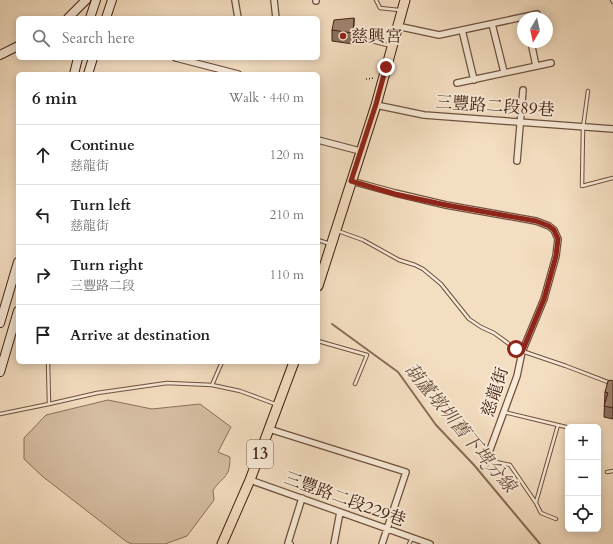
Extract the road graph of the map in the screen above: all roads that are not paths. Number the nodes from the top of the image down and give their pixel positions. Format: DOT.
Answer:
graph roads {
  1 [pos="86,0"];
  2 [pos="96,0"];
  3 [pos="112,0"];
  4 [pos="235,0"];
  5 [pos="274,0"];
  6 [pos="376,0"];
  7 [pos="405,0"];
  8 [pos="402,10"];
  9 [pos="70,16"];
  10 [pos="91,16"];
  11 [pos="107,16"];
  12 [pos="238,16"];
  13 [pos="276,16"];
  14 [pos="517,19"];
  15 [pos="492,24"];
  16 [pos="397,26"];
  17 [pos="462,30"];
  18 [pos="368,40"];
  19 [pos="392,46"];
  20 [pos="16,47"];
  21 [pos="532,48"];
  22 [pos="0,55"];
  23 [pos="78,60"];
  24 [pos="92,60"];
  25 [pos="184,60"];
  26 [pos="551,63"];
  27 [pos="536,66"];
  28 [pos="74,72"];
  29 [pos="89,72"];
  30 [pos="230,72"];
  31 [pos="504,72"];
  32 [pos="474,80"];
  33 [pos="457,83"];
  34 [pos="523,90"];
  35 [pos="588,91"];
  36 [pos="376,104"];
  37 [pos="521,122"];
  38 [pos="583,128"];
  39 [pos="613,129"];
  40 [pos="320,141"];
  41 [pos="360,152"];
  42 [pos="517,161"];
  43 [pos="613,178"];
  44 [pos="351,181"];
  45 [pos="335,230"];
  46 [pos="320,241"];
  47 [pos="331,244"];
  48 [pos="16,269"];
  49 [pos="320,280"];
  50 [pos="16,318"];
  51 [pos="0,323"];
  52 [pos="320,342"];
  53 [pos="522,352"];
  54 [pos="48,364"];
  55 [pos="221,364"];
  56 [pos="293,364"];
  57 [pos="0,372"];
  58 [pos="355,384"];
  59 [pos="613,384"];
  60 [pos="212,385"];
  61 [pos="49,404"];
  62 [pos="278,405"];
  63 [pos="504,412"];
  64 [pos="0,414"];
  65 [pos="558,425"];
  66 [pos="565,427"];
  67 [pos="269,429"];
  68 [pos="487,460"];
  69 [pos="484,466"];
  70 [pos="613,471"];
  71 [pos="607,472"];
  72 [pos="250,480"];
  73 [pos="302,498"];
  74 [pos="536,503"];
  75 [pos="340,512"];
  76 [pos="556,519"];
  77 [pos="388,529"];
  78 [pos="412,538"];
  79 [pos="222,544"];
  80 [pos="290,544"];
  81 [pos="334,544"];
  82 [pos="382,544"];
  83 [pos="409,544"];
  84 [pos="430,544"];
  1 -- 9 [label="street"];
  2 -- 10 [label="street"];
  3 -- 11 [label="street"];
  4 -- 12 [label="street"];
  5 -- 13 [label="street"];
  6 -- 8 [label="lane"];
  7 -- 8 [label="main road"];
  8 -- 16 [label="main road"];
  14 -- 15 [label="street"];
  15 -- 17 [label="street"];
  15 -- 31 [label="street"];
  16 -- 17 [label="street"];
  16 -- 19 [label="main road"];
  17 -- 32 [label="street"];
  18 -- 19 [label="lane"];
  19 -- 36 [label="main road"];
  20 -- 22 [label="street"];
  21 -- 27 [label="street"];
  23 -- 28 [label="street"];
  24 -- 29 [label="street"];
  25 -- 30 [label="street"];
  26 -- 27 [label="street"];
  27 -- 31 [label="street"];
  31 -- 32 [label="street"];
  32 -- 33 [label="street"];
  34 -- 37 [label="street"];
  35 -- 38 [label="lane"];
  36 -- 37 [label="street, 三豐路二段89巷"];
  36 -- 41 [label="main road"];
  37 -- 38 [label="street, 三豐路二段89巷"];
  37 -- 42 [label="street"];
  38 -- 39 [label="street, 三豐路二段89巷"];
  38 -- 43 [label="lane"];
  40 -- 41 [label="street"];
  41 -- 44 [label="main road"];
  44 -- 45 [label="main road"];
  44 -- 53 [label="street, 慈龍街"];
  45 -- 47 [label="main road"];
  45 -- 53 [label="lane"];
  46 -- 47 [label="lane"];
  47 -- 49 [label="main road"];
  48 -- 51 [label="street"];
  50 -- 57 [label="street"];
  52 -- 58 [label="lane"];
  53 -- 59 [label="lane"];
  53 -- 63 [label="street, 慈龍街"];
  54 -- 61 [label="lane"];
  55 -- 60 [label="lane"];
  56 -- 62 [label="main road, 13"];
  60 -- 61 [label="lane"];
  60 -- 62 [label="lane"];
  61 -- 64 [label="lane"];
  62 -- 67 [label="main road, 13"];
  63 -- 65 [label="lane"];
  63 -- 68 [label="street, 慈龍街"];
  65 -- 66 [label="lane"];
  65 -- 74 [label="lane"];
  67 -- 72 [label="main road, 13"];
  67 -- 77 [label="street"];
  68 -- 69 [label="street, 慈龍街"];
  68 -- 74 [label="lane"];
  70 -- 71 [label="lane"];
  72 -- 73 [label="street, 三豐路二段229巷"];
  72 -- 79 [label="main road, 13"];
  73 -- 75 [label="street, 三豐路二段229巷"];
  73 -- 80 [label="street"];
  74 -- 76 [label="lane"];
  75 -- 77 [label="street, 三豐路二段229巷"];
  75 -- 81 [label="street"];
  77 -- 78 [label="street, 三豐路二段229巷"];
  77 -- 82 [label="street"];
  78 -- 83 [label="lane"];
  78 -- 84 [label="street, 三豐路二段229巷"];
}
